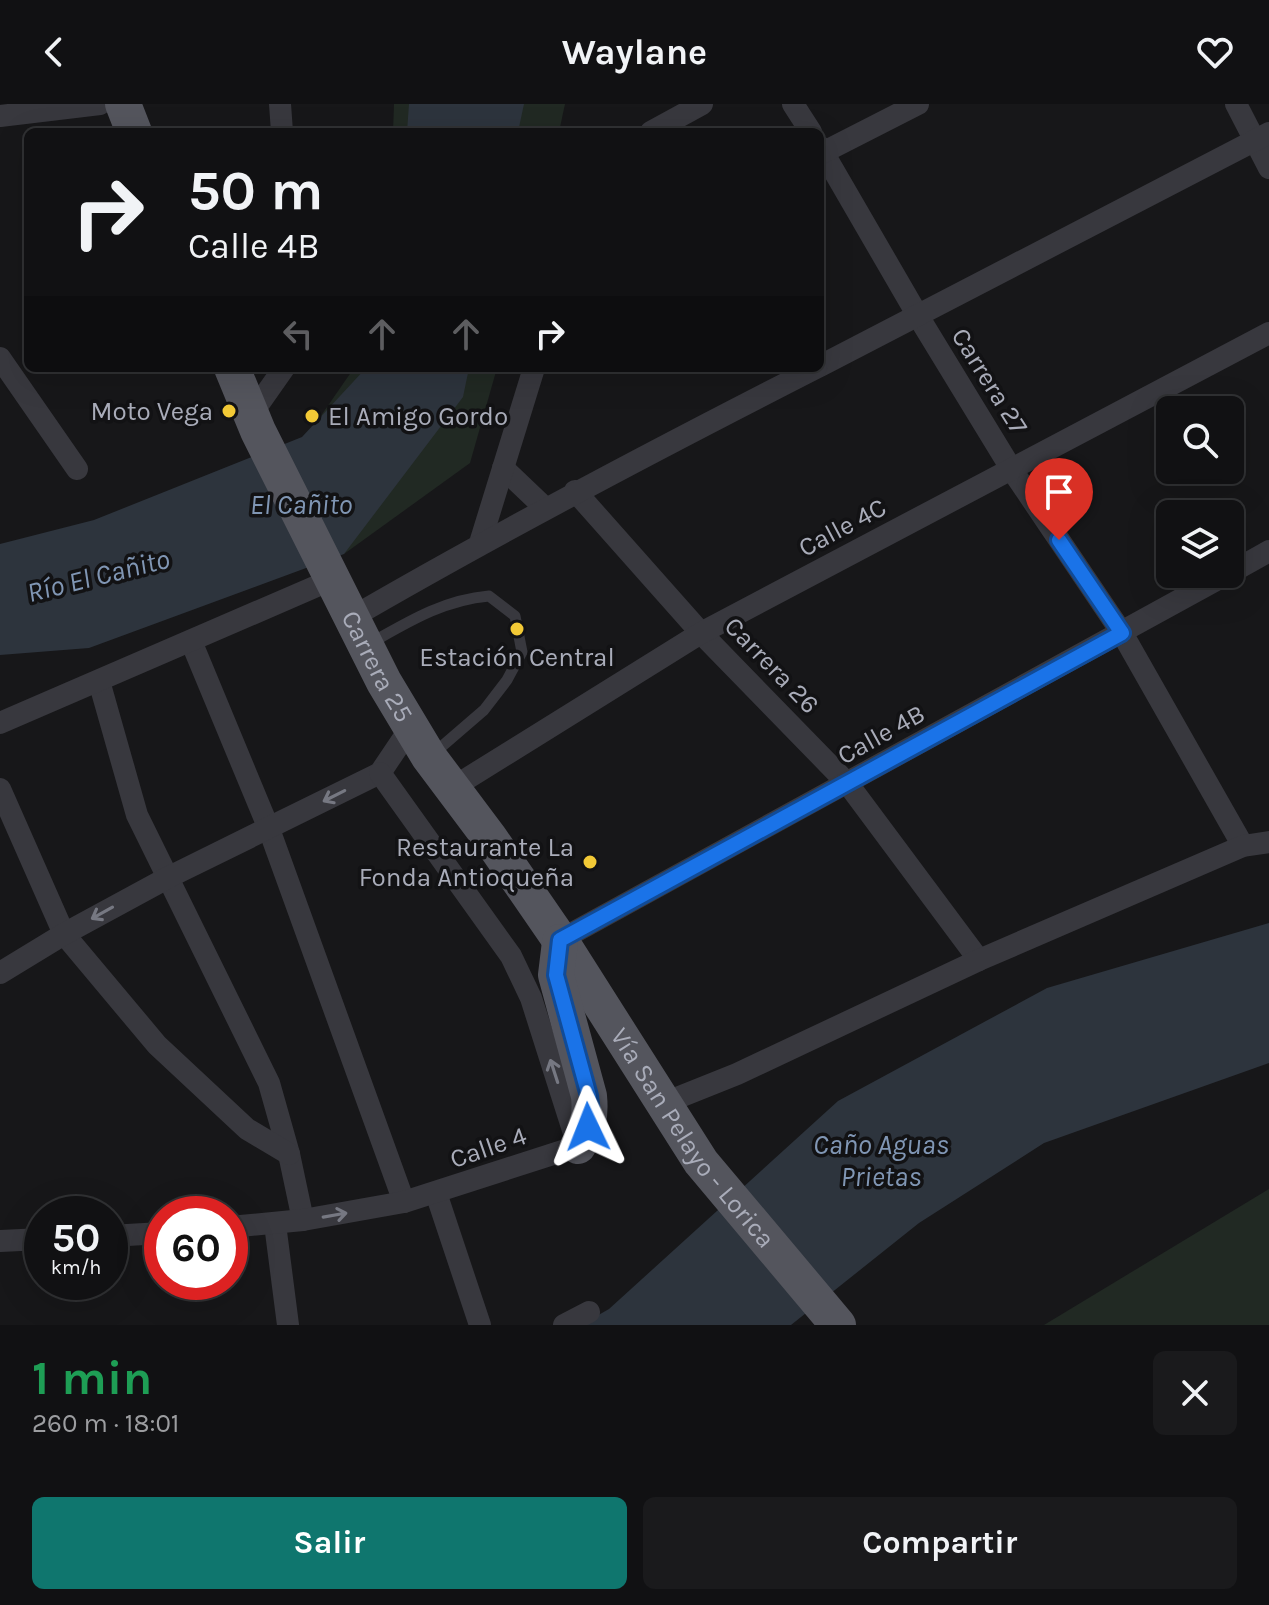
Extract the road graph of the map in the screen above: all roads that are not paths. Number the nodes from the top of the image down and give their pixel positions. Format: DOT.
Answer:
graph roads {
  1 [pos="100,104"];
  2 [pos="123,104"];
  3 [pos="280,104"];
  4 [pos="702,104"];
  5 [pos="793,104"];
  6 [pos="918,104"];
  7 [pos="1236,104"];
  8 [pos="0,116"];
  9 [pos="132,128"];
  10 [pos="282,128"];
  11 [pos="658,128"];
  12 [pos="808,128"];
  13 [pos="1262,137"];
  14 [pos="824,150"];
  15 [pos="824,156"];
  16 [pos="1269,168"];
  17 [pos="918,316"];
  18 [pos="1269,333"];
  19 [pos="0,358"];
  20 [pos="824,364"];
  21 [pos="234,372"];
  22 [pos="282,372"];
  23 [pos="533,372"];
  24 [pos="808,372"];
  25 [pos="254,423"];
  26 [pos="503,468"];
  27 [pos="77,469"];
  28 [pos="1012,470"];
  29 [pos="575,491"];
  30 [pos="545,508"];
  31 [pos="480,543"];
  32 [pos="1269,551"];
  33 [pos="1244,565"];
  34 [pos="329,572"];
  35 [pos="1202,588"];
  36 [pos="358,632"];
  37 [pos="701,633"];
  38 [pos="1122,633"];
  39 [pos="191,641"];
  40 [pos="99,681"];
  41 [pos="0,723"];
  42 [pos="420,742"];
  43 [pos="380,773"];
  44 [pos="848,784"];
  45 [pos="452,788"];
  46 [pos="0,789"];
  47 [pos="269,829"];
  48 [pos="1269,842"];
  49 [pos="1243,846"];
  50 [pos="169,877"];
  51 [pos="64,934"];
  52 [pos="560,940"];
  53 [pos="979,960"];
  54 [pos="0,973"];
  55 [pos="662,1104"];
  56 [pos="578,1146"];
  57 [pos="289,1154"];
  58 [pos="436,1193"];
  59 [pos="404,1202"];
  60 [pos="303,1220"];
  61 [pos="275,1224"];
  62 [pos="248,1226"];
  63 [pos="24,1240"];
  64 [pos="0,1241"];
  65 [pos="589,1312"];
  66 [pos="288,1325"];
  67 [pos="480,1325"];
  68 [pos="564,1325"];
  69 [pos="838,1325"];
  1 -- 8 [label="street"];
  2 -- 9 [label="main road"];
  3 -- 10 [label="street"];
  4 -- 11 [label="street"];
  5 -- 12 [label="street"];
  6 -- 14 [label="street"];
  7 -- 13 [label="street"];
  13 -- 16 [label="street"];
  13 -- 17 [label="street"];
  15 -- 17 [label="street, Carrera 27"];
  17 -- 20 [label="street"];
  17 -- 28 [label="street, Carrera 27"];
  18 -- 28 [label="street, Calle 4C"];
  19 -- 27 [label="street"];
  21 -- 25 [label="main road, Carrera 25"];
  22 -- 25 [label="street"];
  23 -- 26 [label="street"];
  24 -- 29 [label="street"];
  25 -- 34 [label="main road, Carrera 25"];
  26 -- 30 [label="street"];
  26 -- 31 [label="street"];
  28 -- 37 [label="street, Calle 4C"];
  28 -- 38 [label="street, Carrera 27"];
  29 -- 30 [label="street"];
  29 -- 37 [label="street, Carrera 26"];
  30 -- 31 [label="street"];
  31 -- 36 [label="street"];
  32 -- 33 [label="street, Calle 4B"];
  34 -- 36 [label="main road, Carrera 25"];
  34 -- 39 [label="street"];
  35 -- 38 [label="street, Calle 4B"];
  36 -- 42 [label="main road, Carrera 25"];
  36 -- 42 [label="lane"];
  37 -- 44 [label="street, Carrera 26"];
  37 -- 45 [label="street, Calle 4C"];
  38 -- 44 [label="street, Calle 4B"];
  38 -- 49 [label="street, Carrera 27"];
  39 -- 40 [label="street"];
  39 -- 47 [label="street"];
  40 -- 41 [label="street"];
  40 -- 50 [label="street"];
  42 -- 43 [label="street"];
  42 -- 45 [label="main road, Carrera 25"];
  43 -- 47 [label="street, one-way"];
  56 -- 43 [label="street, one-way"];
  44 -- 52 [label="street, Calle 4B"];
  44 -- 53 [label="street, Carrera 26"];
  45 -- 52 [label="main road, Carrera 25"];
  46 -- 51 [label="street"];
  47 -- 50 [label="street"];
  47 -- 59 [label="street"];
  48 -- 49 [label="street"];
  49 -- 53 [label="street"];
  50 -- 51 [label="street, one-way"];
  50 -- 57 [label="street"];
  51 -- 54 [label="street"];
  51 -- 57 [label="street"];
  52 -- 55 [label="main road, Vía San Pelayo - Lorica"];
  52 -- 56 [label="main road"];
  53 -- 55 [label="street"];
  55 -- 69 [label="main road, Vía San Pelayo - Lorica"];
  56 -- 58 [label="street, Calle 4"];
  57 -- 60 [label="street"];
  58 -- 59 [label="street, Calle 4"];
  58 -- 67 [label="street"];
  60 -- 59 [label="street, Calle 4, one-way"];
  60 -- 61 [label="street, Calle 4"];
  61 -- 62 [label="street, Calle 4"];
  61 -- 66 [label="street"];
  63 -- 64 [label="street"];
  65 -- 68 [label="street"];
}
